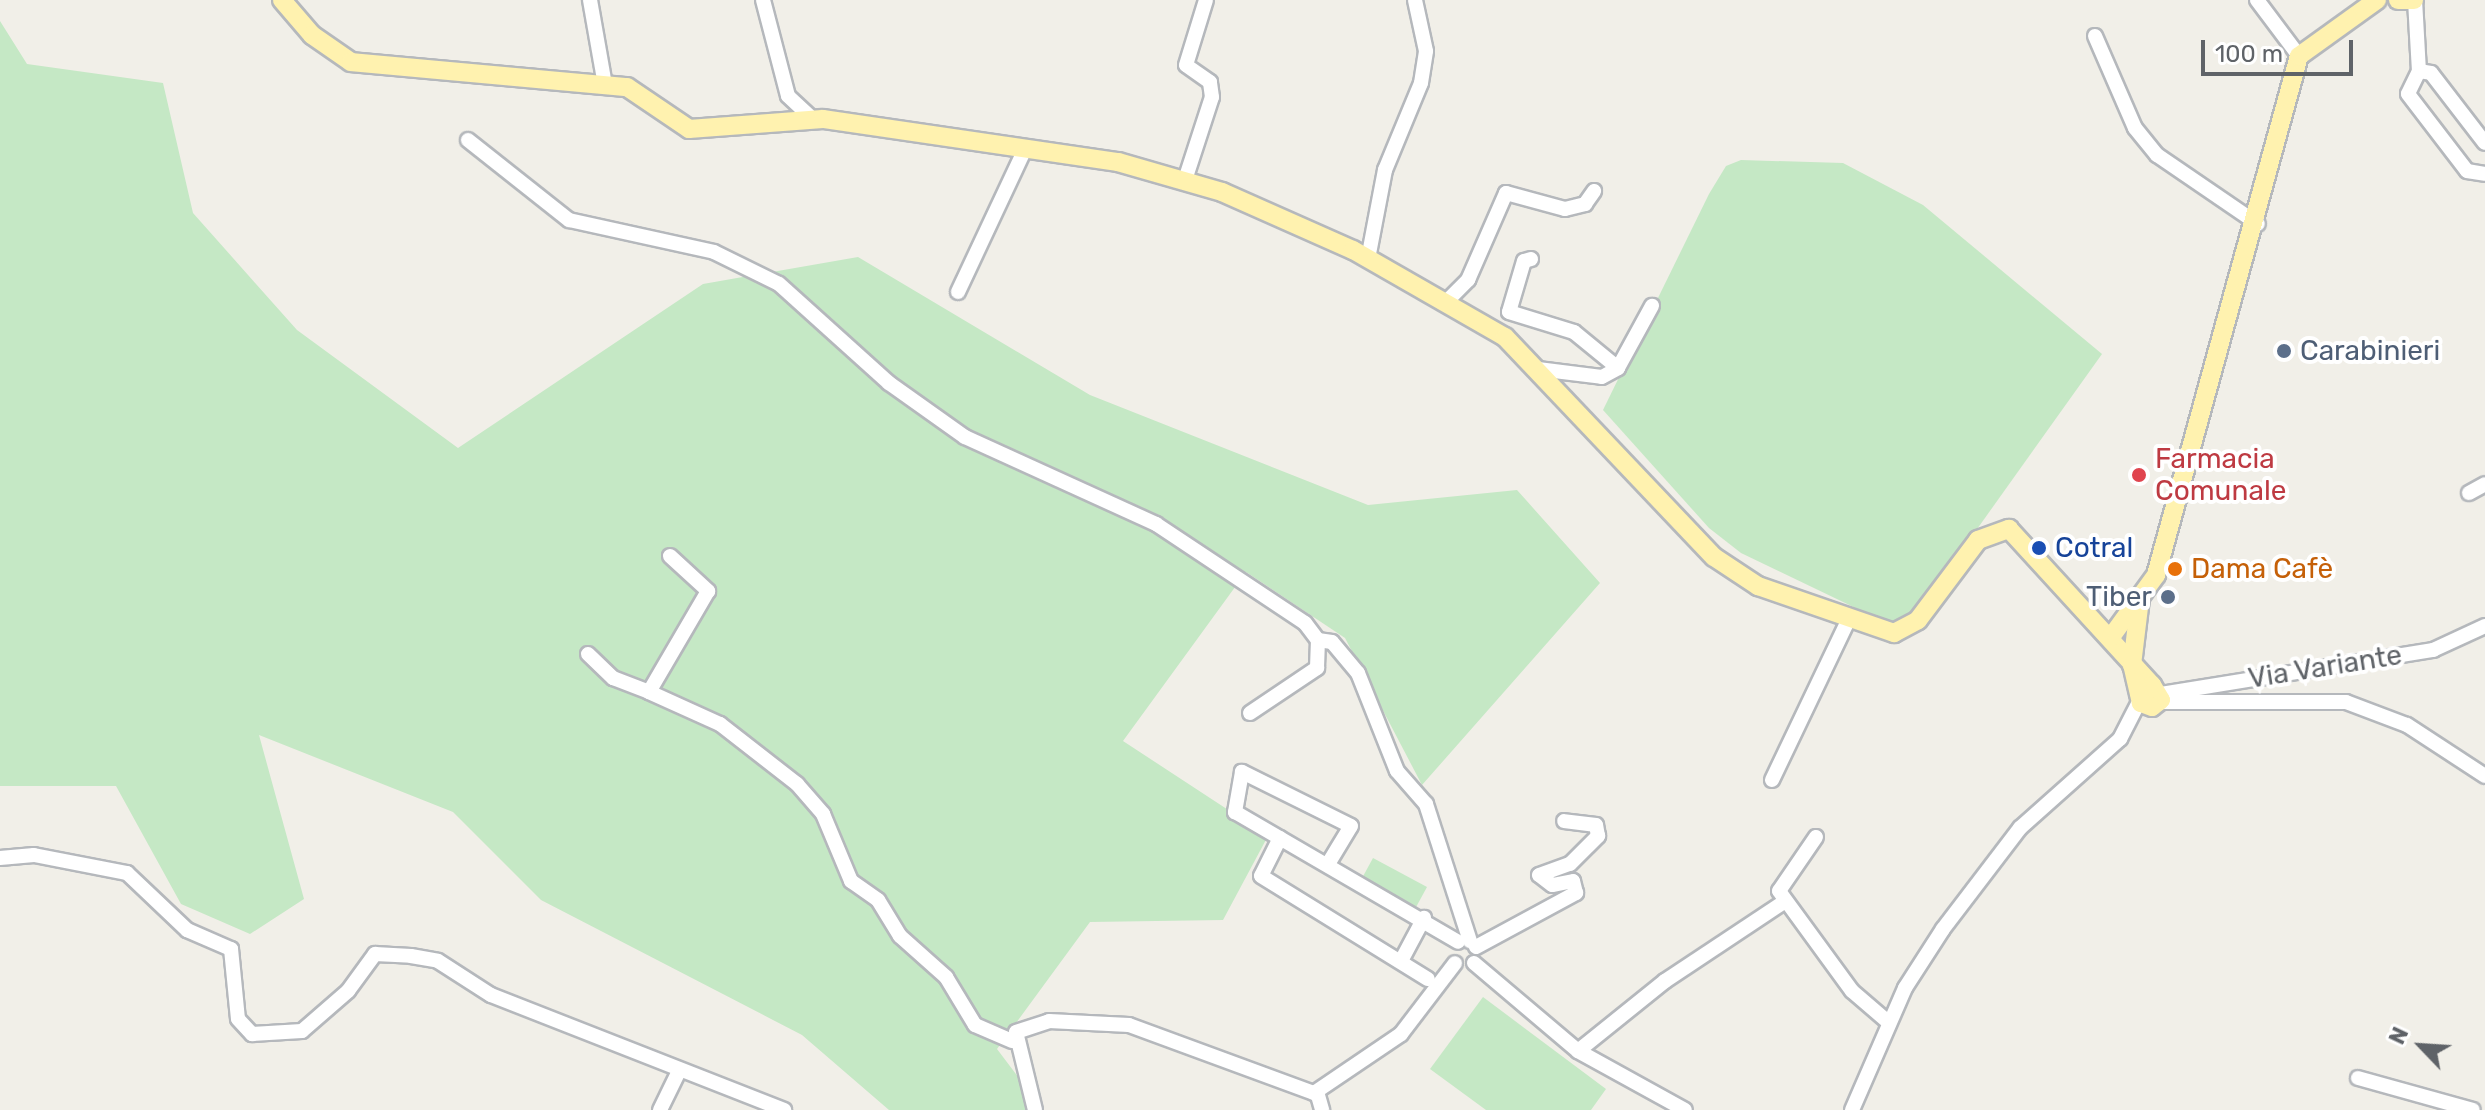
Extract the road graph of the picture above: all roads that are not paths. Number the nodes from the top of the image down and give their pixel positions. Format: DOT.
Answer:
graph roads {
  1 [pos="282,0"];
  2 [pos="590,0"];
  3 [pos="763,0"];
  4 [pos="1206,0"];
  5 [pos="1415,0"];
  6 [pos="2257,0"];
  7 [pos="2378,0"];
  8 [pos="2409,4"];
  9 [pos="2095,36"];
  10 [pos="2299,56"];
  11 [pos="2419,71"];
  12 [pos="605,85"];
  13 [pos="813,119"];
  14 [pos="468,140"];
  15 [pos="2485,143"];
  16 [pos="1023,153"];
  17 [pos="2485,174"];
  18 [pos="1185,180"];
  19 [pos="1594,191"];
  20 [pos="2258,224"];
  21 [pos="1368,259"];
  22 [pos="1531,259"];
  23 [pos="958,292"];
  24 [pos="1445,303"];
  25 [pos="1652,306"];
  26 [pos="1618,368"];
  27 [pos="1538,369"];
  28 [pos="2485,484"];
  29 [pos="2469,493"];
  30 [pos="670,556"];
  31 [pos="2130,617"];
  32 [pos="2097,620"];
  33 [pos="1848,621"];
  34 [pos="2485,626"];
  35 [pos="2111,637"];
  36 [pos="1318,640"];
  37 [pos="588,654"];
  38 [pos="2132,665"];
  39 [pos="649,692"];
  40 [pos="2151,697"];
  41 [pos="1250,713"];
  42 [pos="2485,776"];
  43 [pos="1772,780"];
  44 [pos="1564,821"];
  45 [pos="1816,837"];
  46 [pos="1280,838"];
  47 [pos="0,858"];
  48 [pos="1328,864"];
  49 [pos="1784,902"];
  50 [pos="1424,918"];
  51 [pos="1468,943"];
  52 [pos="1401,961"];
  53 [pos="1455,963"];
  54 [pos="1474,963"];
  55 [pos="1428,979"];
  56 [pos="1888,1022"];
  57 [pos="1012,1041"];
  58 [pos="1578,1051"];
  59 [pos="679,1071"];
  60 [pos="2358,1078"];
  61 [pos="1317,1092"];
  62 [pos="660,1110"];
  63 [pos="784,1110"];
  64 [pos="1035,1110"];
  65 [pos="1322,1110"];
  66 [pos="1685,1110"];
  67 [pos="1852,1110"];
  68 [pos="2473,1110"];
  1 -- 12 [label="main road"];
  2 -- 12 [label="street"];
  3 -- 13 [label="street"];
  4 -- 18 [label="street"];
  5 -- 21 [label="street"];
  6 -- 10 [label="street"];
  7 -- 10 [label="main road"];
  8 -- 11 [label="street"];
  9 -- 20 [label="street"];
  10 -- 20 [label="main road"];
  11 -- 15 [label="street"];
  11 -- 17 [label="street"];
  12 -- 13 [label="main road"];
  13 -- 16 [label="main road"];
  14 -- 36 [label="street"];
  16 -- 18 [label="main road"];
  16 -- 23 [label="street"];
  18 -- 21 [label="main road"];
  19 -- 24 [label="street"];
  20 -- 31 [label="main road"];
  21 -- 24 [label="main road"];
  22 -- 26 [label="street"];
  24 -- 27 [label="main road"];
  25 -- 26 [label="street"];
  26 -- 27 [label="street"];
  27 -- 33 [label="main road"];
  28 -- 29 [label="street"];
  30 -- 39 [label="street"];
  31 -- 32 [label="main road"];
  31 -- 35 [label="main road"];
  31 -- 38 [label="main road"];
  32 -- 33 [label="main road"];
  32 -- 35 [label="main road"];
  33 -- 43 [label="street"];
  34 -- 40 [label="street, Via Variante"];
  35 -- 38 [label="main road"];
  36 -- 41 [label="street"];
  36 -- 51 [label="street"];
  37 -- 39 [label="street"];
  38 -- 40 [label="main road"];
  39 -- 57 [label="street"];
  40 -- 42 [label="street"];
  40 -- 56 [label="street"];
  44 -- 51 [label="street"];
  45 -- 49 [label="street"];
  46 -- 48 [label="street"];
  46 -- 48 [label="street"];
  46 -- 52 [label="street"];
  47 -- 59 [label="street"];
  48 -- 50 [label="street"];
  49 -- 56 [label="street"];
  49 -- 58 [label="street"];
  50 -- 51 [label="street"];
  50 -- 52 [label="street"];
  51 -- 53 [label="street"];
  51 -- 54 [label="street"];
  52 -- 55 [label="street"];
  53 -- 54 [label="street"];
  53 -- 61 [label="street"];
  54 -- 58 [label="street"];
  56 -- 67 [label="street"];
  57 -- 61 [label="street"];
  57 -- 64 [label="street"];
  58 -- 66 [label="street"];
  59 -- 62 [label="street"];
  59 -- 63 [label="street"];
  60 -- 68 [label="street"];
  61 -- 65 [label="street"];
}
